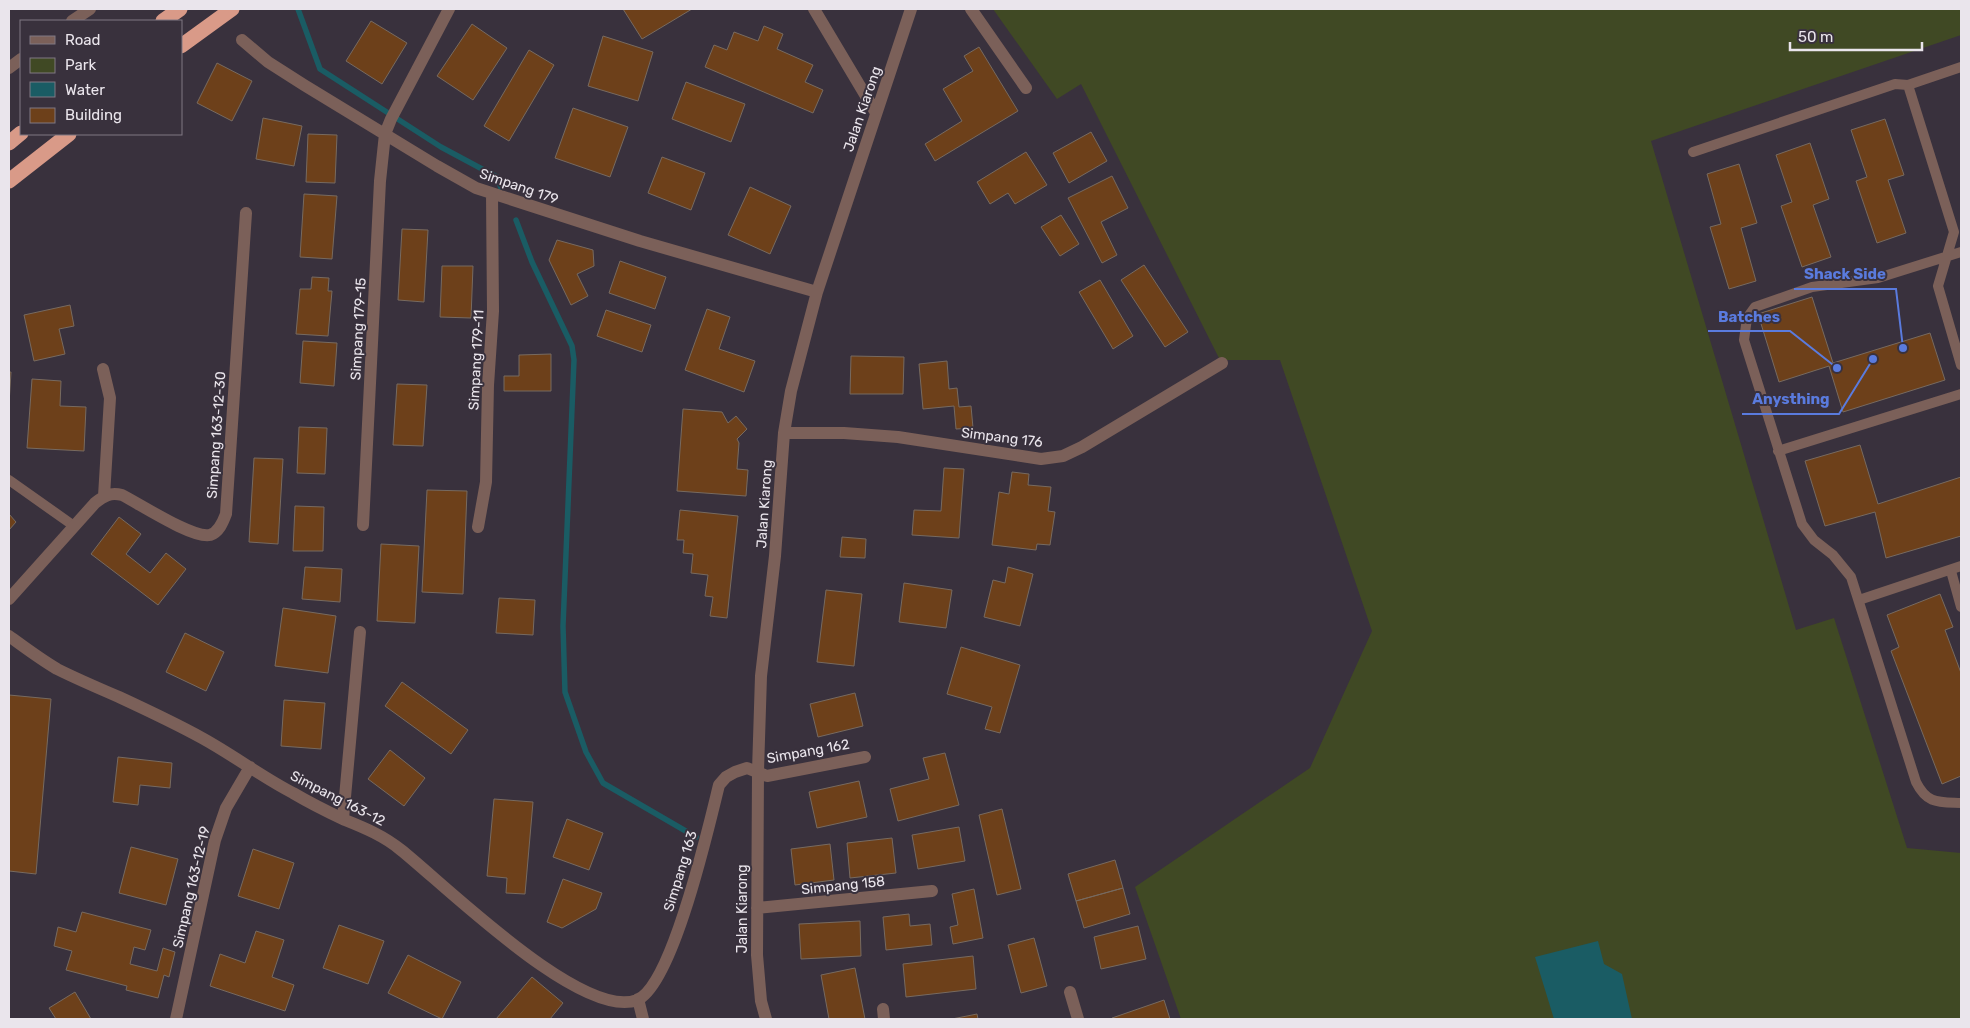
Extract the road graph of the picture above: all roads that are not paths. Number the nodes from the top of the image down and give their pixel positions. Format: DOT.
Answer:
graph roads {
  1 [pos="90,9"];
  2 [pos="180,9"];
  3 [pos="232,9"];
  4 [pos="449,9"];
  5 [pos="814,9"];
  6 [pos="911,9"];
  7 [pos="971,9"];
  8 [pos="74,20"];
  9 [pos="164,20"];
  10 [pos="242,40"];
  11 [pos="182,45"];
  12 [pos="20,60"];
  13 [pos="1961,67"];
  14 [pos="9,68"];
  15 [pos="1908,85"];
  16 [pos="1026,88"];
  17 [pos="876,113"];
  18 [pos="20,134"];
  19 [pos="385,134"];
  20 [pos="68,135"];
  21 [pos="9,143"];
  22 [pos="1693,152"];
  23 [pos="9,181"];
  24 [pos="492,194"];
  25 [pos="246,213"];
  26 [pos="1961,252"];
  27 [pos="1946,257"];
  28 [pos="817,292"];
  29 [pos="1961,360"];
  30 [pos="1222,363"];
  31 [pos="103,369"];
  32 [pos="1961,394"];
  33 [pos="784,433"];
  34 [pos="1778,451"];
  35 [pos="9,480"];
  36 [pos="104,496"];
  37 [pos="363,525"];
  38 [pos="74,526"];
  39 [pos="478,527"];
  40 [pos="1961,566"];
  41 [pos="1950,571"];
  42 [pos="9,599"];
  43 [pos="1859,600"];
  44 [pos="1961,607"];
  45 [pos="360,632"];
  46 [pos="9,636"];
  47 [pos="865,757"];
  48 [pos="250,767"];
  49 [pos="758,771"];
  50 [pos="1961,803"];
  51 [pos="343,819"];
  52 [pos="932,891"];
  53 [pos="757,908"];
  54 [pos="1070,992"];
  55 [pos="638,1000"];
  56 [pos="176,1019"];
  57 [pos="643,1019"];
  58 [pos="766,1019"];
  59 [pos="1078,1019"];
  1 -- 8 [label="street"];
  2 -- 9 [label="highway"];
  3 -- 11 [label="highway"];
  4 -- 19 [label="street, Simpang 179-15"];
  5 -- 17 [label="street"];
  6 -- 17 [label="street, Jalan Kiarong"];
  7 -- 16 [label="street"];
  10 -- 19 [label="street, Simpang 179"];
  12 -- 14 [label="street"];
  13 -- 15 [label="lane"];
  15 -- 22 [label="lane"];
  15 -- 27 [label="lane"];
  17 -- 28 [label="street, Jalan Kiarong"];
  18 -- 21 [label="highway"];
  19 -- 24 [label="street, Simpang 179"];
  19 -- 37 [label="street, Simpang 179-15"];
  20 -- 23 [label="highway"];
  24 -- 28 [label="street, Simpang 179"];
  24 -- 39 [label="street, Simpang 179-11"];
  25 -- 36 [label="street, Simpang 163-12-30"];
  26 -- 27 [label="lane"];
  27 -- 29 [label="lane"];
  27 -- 34 [label="lane"];
  28 -- 33 [label="street, Jalan Kiarong"];
  30 -- 33 [label="street, Simpang 176"];
  31 -- 36 [label="street"];
  32 -- 34 [label="lane"];
  33 -- 49 [label="street, Jalan Kiarong"];
  34 -- 43 [label="lane"];
  35 -- 38 [label="lane"];
  36 -- 38 [label="street"];
  38 -- 42 [label="street"];
  40 -- 41 [label="lane"];
  41 -- 43 [label="lane"];
  41 -- 44 [label="lane"];
  43 -- 50 [label="lane"];
  45 -- 51 [label="street"];
  46 -- 48 [label="street, Simpang 163-12"];
  47 -- 49 [label="street, Simpang 162"];
  48 -- 51 [label="street, Simpang 163-12"];
  48 -- 56 [label="street, Simpang 163-12-19"];
  49 -- 53 [label="street, Jalan Kiarong"];
  49 -- 55 [label="street, Simpang 163"];
  51 -- 55 [label="street, Simpang 163-12"];
  52 -- 53 [label="street, Simpang 158"];
  53 -- 58 [label="street, Jalan Kiarong"];
  54 -- 59 [label="street"];
  55 -- 57 [label="street"];
}
